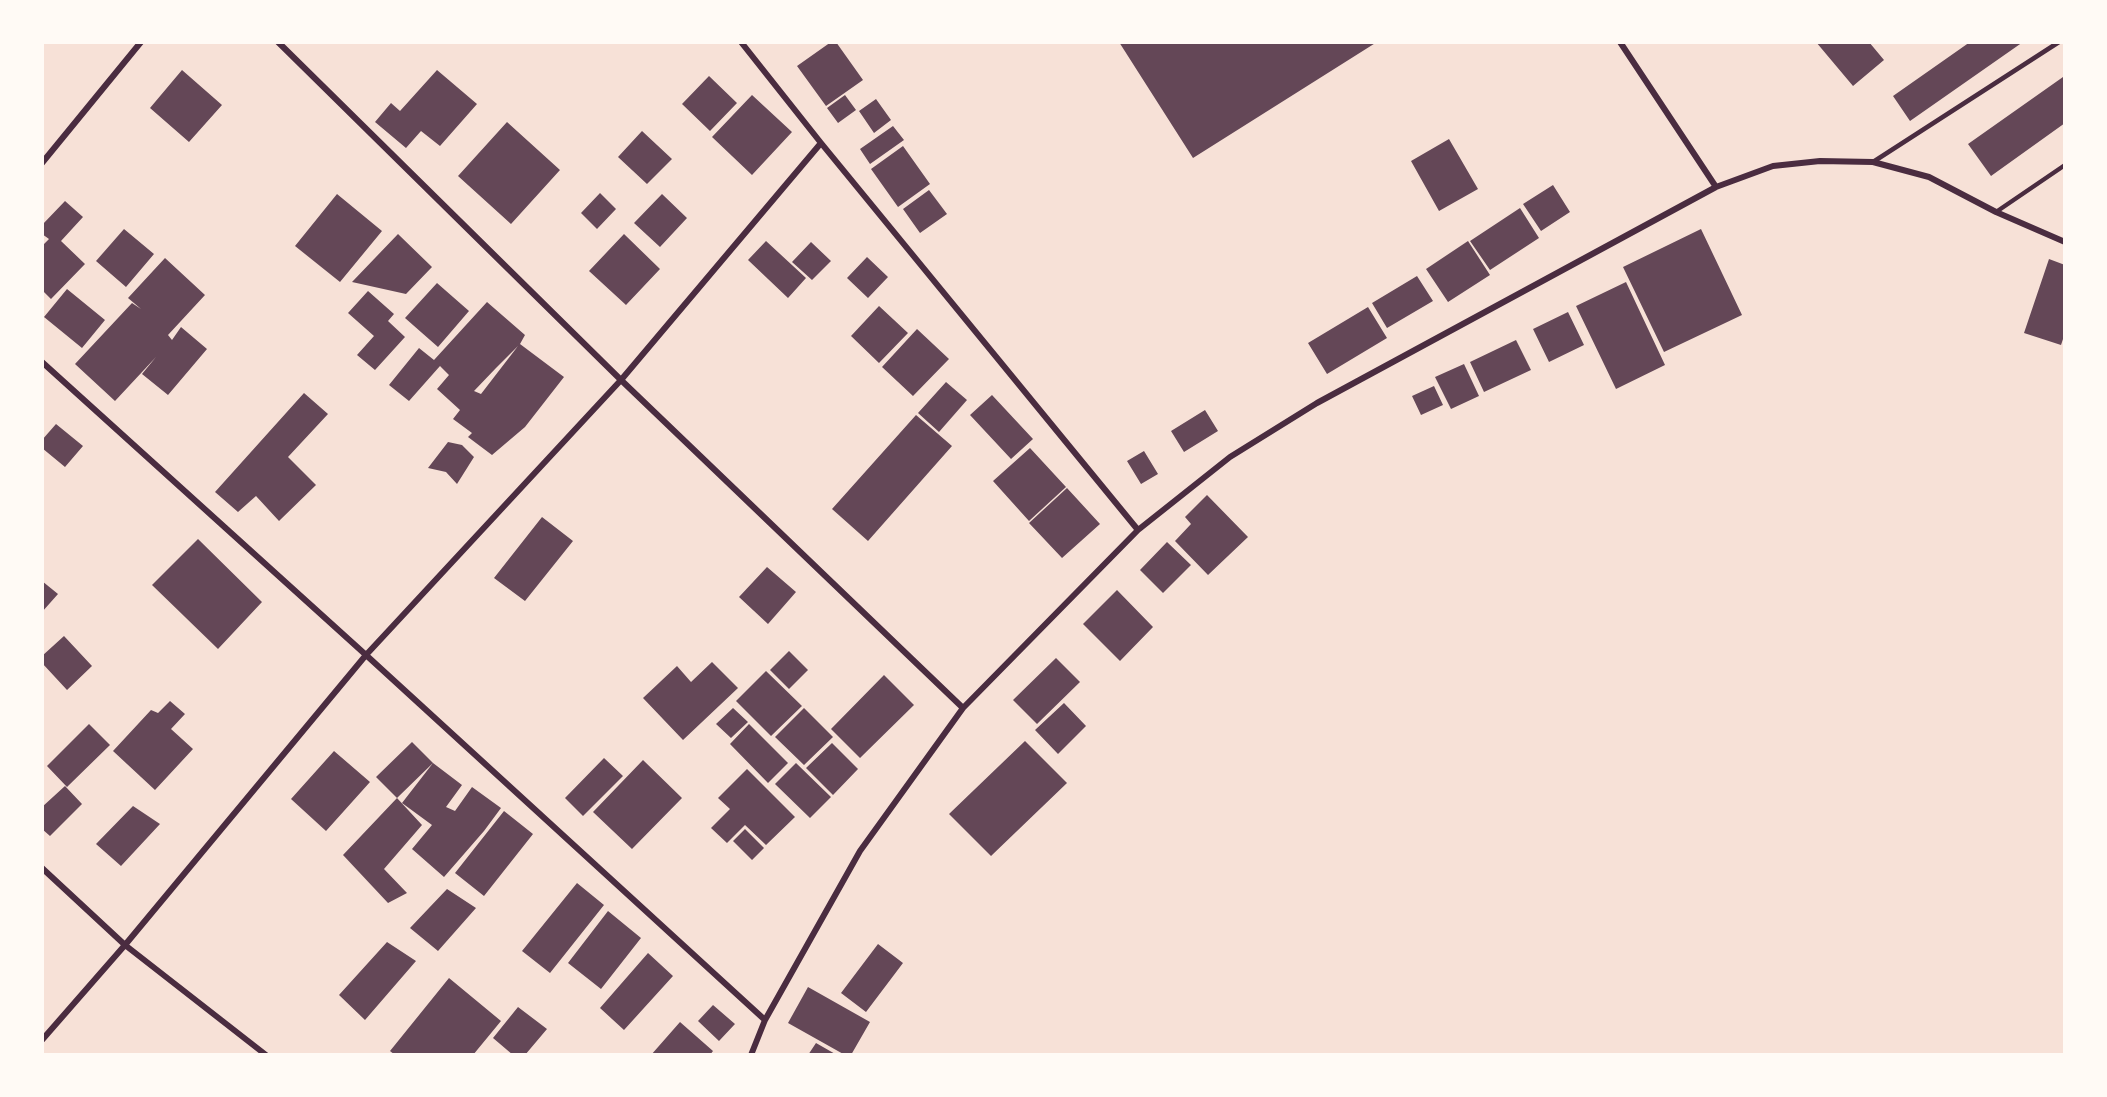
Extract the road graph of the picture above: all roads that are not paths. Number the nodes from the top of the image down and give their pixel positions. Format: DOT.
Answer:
graph roads {
  1 [pos="141,42"];
  2 [pos="278,42"];
  3 [pos="741,42"];
  4 [pos="1620,42"];
  5 [pos="2059,42"];
  6 [pos="821,143"];
  7 [pos="1873,162"];
  8 [pos="42,163"];
  9 [pos="2065,165"];
  10 [pos="1716,187"];
  11 [pos="1996,212"];
  12 [pos="2065,242"];
  13 [pos="42,362"];
  14 [pos="621,380"];
  15 [pos="1138,530"];
  16 [pos="366,655"];
  17 [pos="963,708"];
  18 [pos="42,868"];
  19 [pos="125,945"];
  20 [pos="765,1020"];
  21 [pos="42,1040"];
  22 [pos="266,1055"];
  23 [pos="751,1055"];
  1 -- 8 [label="street"];
  2 -- 14 [label="street"];
  3 -- 6 [label="street"];
  4 -- 10 [label="street"];
  5 -- 7 [label="lane"];
  6 -- 14 [label="street"];
  6 -- 15 [label="street"];
  7 -- 10 [label="street"];
  7 -- 11 [label="street"];
  9 -- 11 [label="lane"];
  10 -- 15 [label="street"];
  11 -- 12 [label="street"];
  13 -- 16 [label="street"];
  14 -- 16 [label="street"];
  14 -- 17 [label="street"];
  15 -- 17 [label="street"];
  16 -- 19 [label="street"];
  16 -- 20 [label="street"];
  17 -- 20 [label="street"];
  18 -- 19 [label="street"];
  19 -- 21 [label="street"];
  19 -- 22 [label="street"];
  20 -- 23 [label="street"];
}
